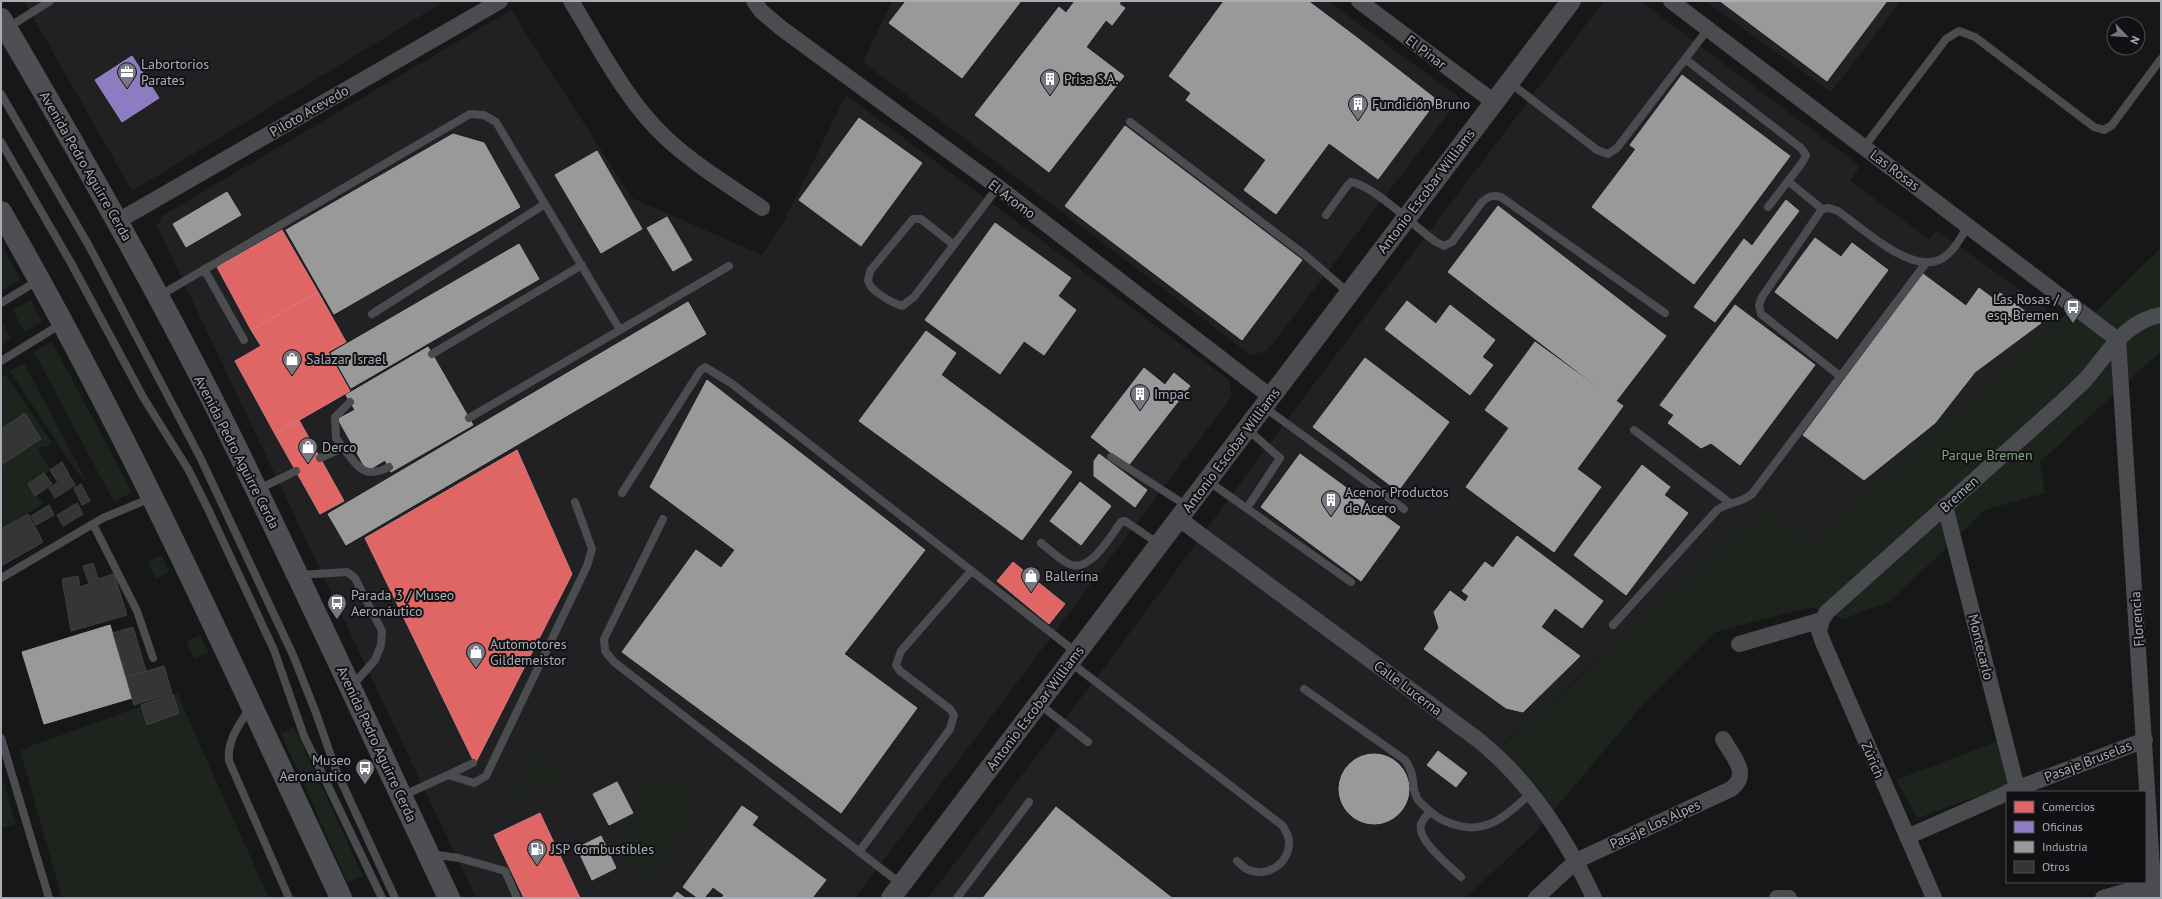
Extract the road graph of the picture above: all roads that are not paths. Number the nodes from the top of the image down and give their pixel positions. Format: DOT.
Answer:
graph roads {
  1 [pos="50,1"];
  2 [pos="571,1"];
  3 [pos="754,1"];
  4 [pos="1359,1"];
  5 [pos="1571,1"];
  6 [pos="1671,1"];
  7 [pos="494,3"];
  8 [pos="4,23"];
  9 [pos="1708,29"];
  10 [pos="1685,59"];
  11 [pos="2161,59"];
  12 [pos="1509,82"];
  13 [pos="1,94"];
  14 [pos="1494,102"];
  15 [pos="1130,122"];
  16 [pos="1,142"];
  17 [pos="1864,147"];
  18 [pos="1788,181"];
  19 [pos="998,188"];
  20 [pos="545,204"];
  21 [pos="1768,207"];
  22 [pos="762,208"];
  23 [pos="1822,209"];
  24 [pos="1,212"];
  25 [pos="1326,215"];
  26 [pos="1406,218"];
  27 [pos="118,221"];
  28 [pos="1968,226"];
  29 [pos="954,245"];
  30 [pos="1926,263"];
  31 [pos="582,265"];
  32 [pos="729,266"];
  33 [pos="204,269"];
  34 [pos="40,279"];
  35 [pos="1349,293"];
  36 [pos="158,297"];
  37 [pos="1,303"];
  38 [pos="1665,313"];
  39 [pos="372,314"];
  40 [pos="2161,315"];
  41 [pos="64,322"];
  42 [pos="620,330"];
  43 [pos="244,340"];
  44 [pos="2118,340"];
  45 [pos="432,354"];
  46 [pos="1,361"];
  47 [pos="1840,376"];
  48 [pos="350,402"];
  49 [pos="1267,402"];
  50 [pos="469,418"];
  51 [pos="1247,428"];
  52 [pos="1634,430"];
  53 [pos="343,448"];
  54 [pos="1110,457"];
  55 [pos="320,458"];
  56 [pos="389,467"];
  57 [pos="296,471"];
  58 [pos="1207,480"];
  59 [pos="256,490"];
  60 [pos="622,493"];
  61 [pos="154,496"];
  62 [pos="575,502"];
  63 [pos="1730,503"];
  64 [pos="1945,506"];
  65 [pos="1247,508"];
  66 [pos="1404,509"];
  67 [pos="1183,512"];
  68 [pos="663,519"];
  69 [pos="93,524"];
  70 [pos="1041,543"];
  71 [pos="1159,544"];
  72 [pos="971,571"];
  73 [pos="298,575"];
  74 [pos="1,578"];
  75 [pos="1351,582"];
  76 [pos="1822,620"];
  77 [pos="1613,625"];
  78 [pos="1739,644"];
  79 [pos="1073,657"];
  80 [pos="153,658"];
  81 [pos="350,687"];
  82 [pos="1304,689"];
  83 [pos="1038,703"];
  84 [pos="252,706"];
  85 [pos="1,738"];
  86 [pos="1723,739"];
  87 [pos="2145,740"];
  88 [pos="1088,742"];
  89 [pos="473,763"];
  90 [pos="448,775"];
  91 [pos="2011,791"];
  92 [pos="2006,793"];
  93 [pos="1531,794"];
  94 [pos="402,796"];
  95 [pos="1029,802"];
  96 [pos="1430,811"];
  97 [pos="1907,837"];
  98 [pos="859,852"];
  99 [pos="428,854"];
  100 [pos="364,860"];
  101 [pos="1237,861"];
  102 [pos="1576,861"];
  103 [pos="1461,877"];
  104 [pos="896,891"];
  105 [pos="2156,891"];
  106 [pos="49,898"];
  107 [pos="289,898"];
  108 [pos="341,898"];
  109 [pos="377,898"];
  110 [pos="382,898"];
  111 [pos="395,898"];
  112 [pos="448,898"];
  113 [pos="517,898"];
  114 [pos="957,898"];
  115 [pos="1536,898"];
  116 [pos="1594,898"];
  117 [pos="1777,898"];
  118 [pos="1788,898"];
  119 [pos="1934,898"];
  120 [pos="2103,898"];
  1 -- 8 [label="lane"];
  2 -- 22 [label="street"];
  3 -- 19 [label="street, El Aromo"];
  4 -- 14 [label="street, El Pinar"];
  5 -- 12 [label="street, Antonio Escobar Williams"];
  6 -- 9 [label="street, Las Rosas"];
  7 -- 27 [label="street, Piloto Acevedo"];
  8 -- 27 [label="main road, Avenida Pedro Aguirre Cerda"];
  9 -- 10 [label="lane"];
  9 -- 17 [label="street, Las Rosas"];
  10 -- 12 [label="lane"];
  10 -- 18 [label="lane"];
  11 -- 17 [label="lane"];
  12 -- 14 [label="street, Antonio Escobar Williams"];
  13 -- 111 [label="lane"];
  14 -- 26 [label="street, Antonio Escobar Williams"];
  15 -- 35 [label="lane"];
  16 -- 100 [label="lane"];
  17 -- 28 [label="street, Las Rosas"];
  18 -- 21 [label="lane"];
  18 -- 23 [label="lane"];
  19 -- 29 [label="lane"];
  19 -- 49 [label="street, El Aromo"];
  20 -- 31 [label="lane"];
  20 -- 33 [label="lane"];
  20 -- 39 [label="lane"];
  23 -- 30 [label="lane"];
  23 -- 47 [label="lane"];
  24 -- 34 [label="main road"];
  25 -- 26 [label="lane"];
  26 -- 35 [label="street, Antonio Escobar Williams"];
  26 -- 38 [label="lane"];
  27 -- 36 [label="main road, Avenida Pedro Aguirre Cerda"];
  28 -- 30 [label="lane"];
  28 -- 44 [label="street, Las Rosas"];
  29 -- 29 [label="lane"];
  30 -- 47 [label="lane"];
  31 -- 42 [label="lane"];
  31 -- 45 [label="lane"];
  32 -- 42 [label="lane"];
  33 -- 36 [label="lane"];
  33 -- 43 [label="lane"];
  34 -- 37 [label="lane"];
  34 -- 41 [label="main road"];
  35 -- 49 [label="street, Antonio Escobar Williams"];
  36 -- 59 [label="main road, Avenida Pedro Aguirre Cerda"];
  40 -- 44 [label="street, Bremen"];
  41 -- 46 [label="lane"];
  41 -- 61 [label="main road"];
  42 -- 50 [label="lane"];
  44 -- 64 [label="street, Bremen"];
  44 -- 87 [label="street, Florencia"];
  47 -- 63 [label="lane"];
  48 -- 53 [label="lane"];
  49 -- 51 [label="street, Antonio Escobar Williams"];
  49 -- 66 [label="lane"];
  51 -- 58 [label="street, Antonio Escobar Williams"];
  51 -- 65 [label="lane"];
  52 -- 63 [label="lane"];
  53 -- 55 [label="lane"];
  53 -- 56 [label="lane"];
  54 -- 67 [label="lane"];
  57 -- 59 [label="lane"];
  58 -- 65 [label="lane"];
  58 -- 67 [label="street, Antonio Escobar Williams"];
  59 -- 73 [label="main road, Avenida Pedro Aguirre Cerda"];
  60 -- 72 [label="lane"];
  61 -- 69 [label="lane"];
  61 -- 84 [label="main road"];
  62 -- 90 [label="lane"];
  63 -- 77 [label="lane"];
  64 -- 76 [label="street, Bremen"];
  64 -- 91 [label="street, Montecarlo"];
  65 -- 75 [label="lane"];
  67 -- 71 [label="street, Antonio Escobar Williams"];
  67 -- 93 [label="street, Calle Lucerna"];
  68 -- 98 [label="lane"];
  69 -- 74 [label="lane"];
  69 -- 80 [label="lane"];
  70 -- 71 [label="lane"];
  71 -- 79 [label="street, Antonio Escobar Williams"];
  72 -- 79 [label="lane"];
  72 -- 98 [label="lane"];
  73 -- 81 [label="main road, Avenida Pedro Aguirre Cerda"];
  73 -- 81 [label="lane"];
  76 -- 78 [label="street"];
  76 -- 97 [label="street, Zúrich"];
  79 -- 83 [label="street, Antonio Escobar Williams"];
  79 -- 101 [label="lane"];
  81 -- 94 [label="main road, Avenida Pedro Aguirre Cerda"];
  82 -- 96 [label="lane"];
  83 -- 88 [label="lane"];
  83 -- 104 [label="street, Antonio Escobar Williams"];
  84 -- 107 [label="lane"];
  84 -- 108 [label="main road"];
  85 -- 106 [label="lane"];
  86 -- 102 [label="street, Pasaje Los Alpes"];
  87 -- 91 [label="street, Pasaje Bruselas"];
  87 -- 105 [label="street, Florencia"];
  89 -- 90 [label="lane"];
  90 -- 94 [label="lane"];
  92 -- 97 [label="street, Pasaje Bruselas"];
  93 -- 96 [label="lane"];
  93 -- 102 [label="street, Calle Lucerna"];
  94 -- 99 [label="main road, Avenida Pedro Aguirre Cerda"];
  95 -- 114 [label="lane"];
  96 -- 103 [label="lane"];
  97 -- 119 [label="street, Zúrich"];
  98 -- 104 [label="lane"];
  99 -- 112 [label="main road, Avenida Pedro Aguirre Cerda"];
  99 -- 113 [label="lane"];
  100 -- 109 [label="lane"];
  100 -- 110 [label="lane"];
  102 -- 115 [label="street, Pasaje Los Alpes"];
  102 -- 116 [label="street, Calle Lucerna"];
  105 -- 120 [label="street"];
  117 -- 118 [label="street"];
}
